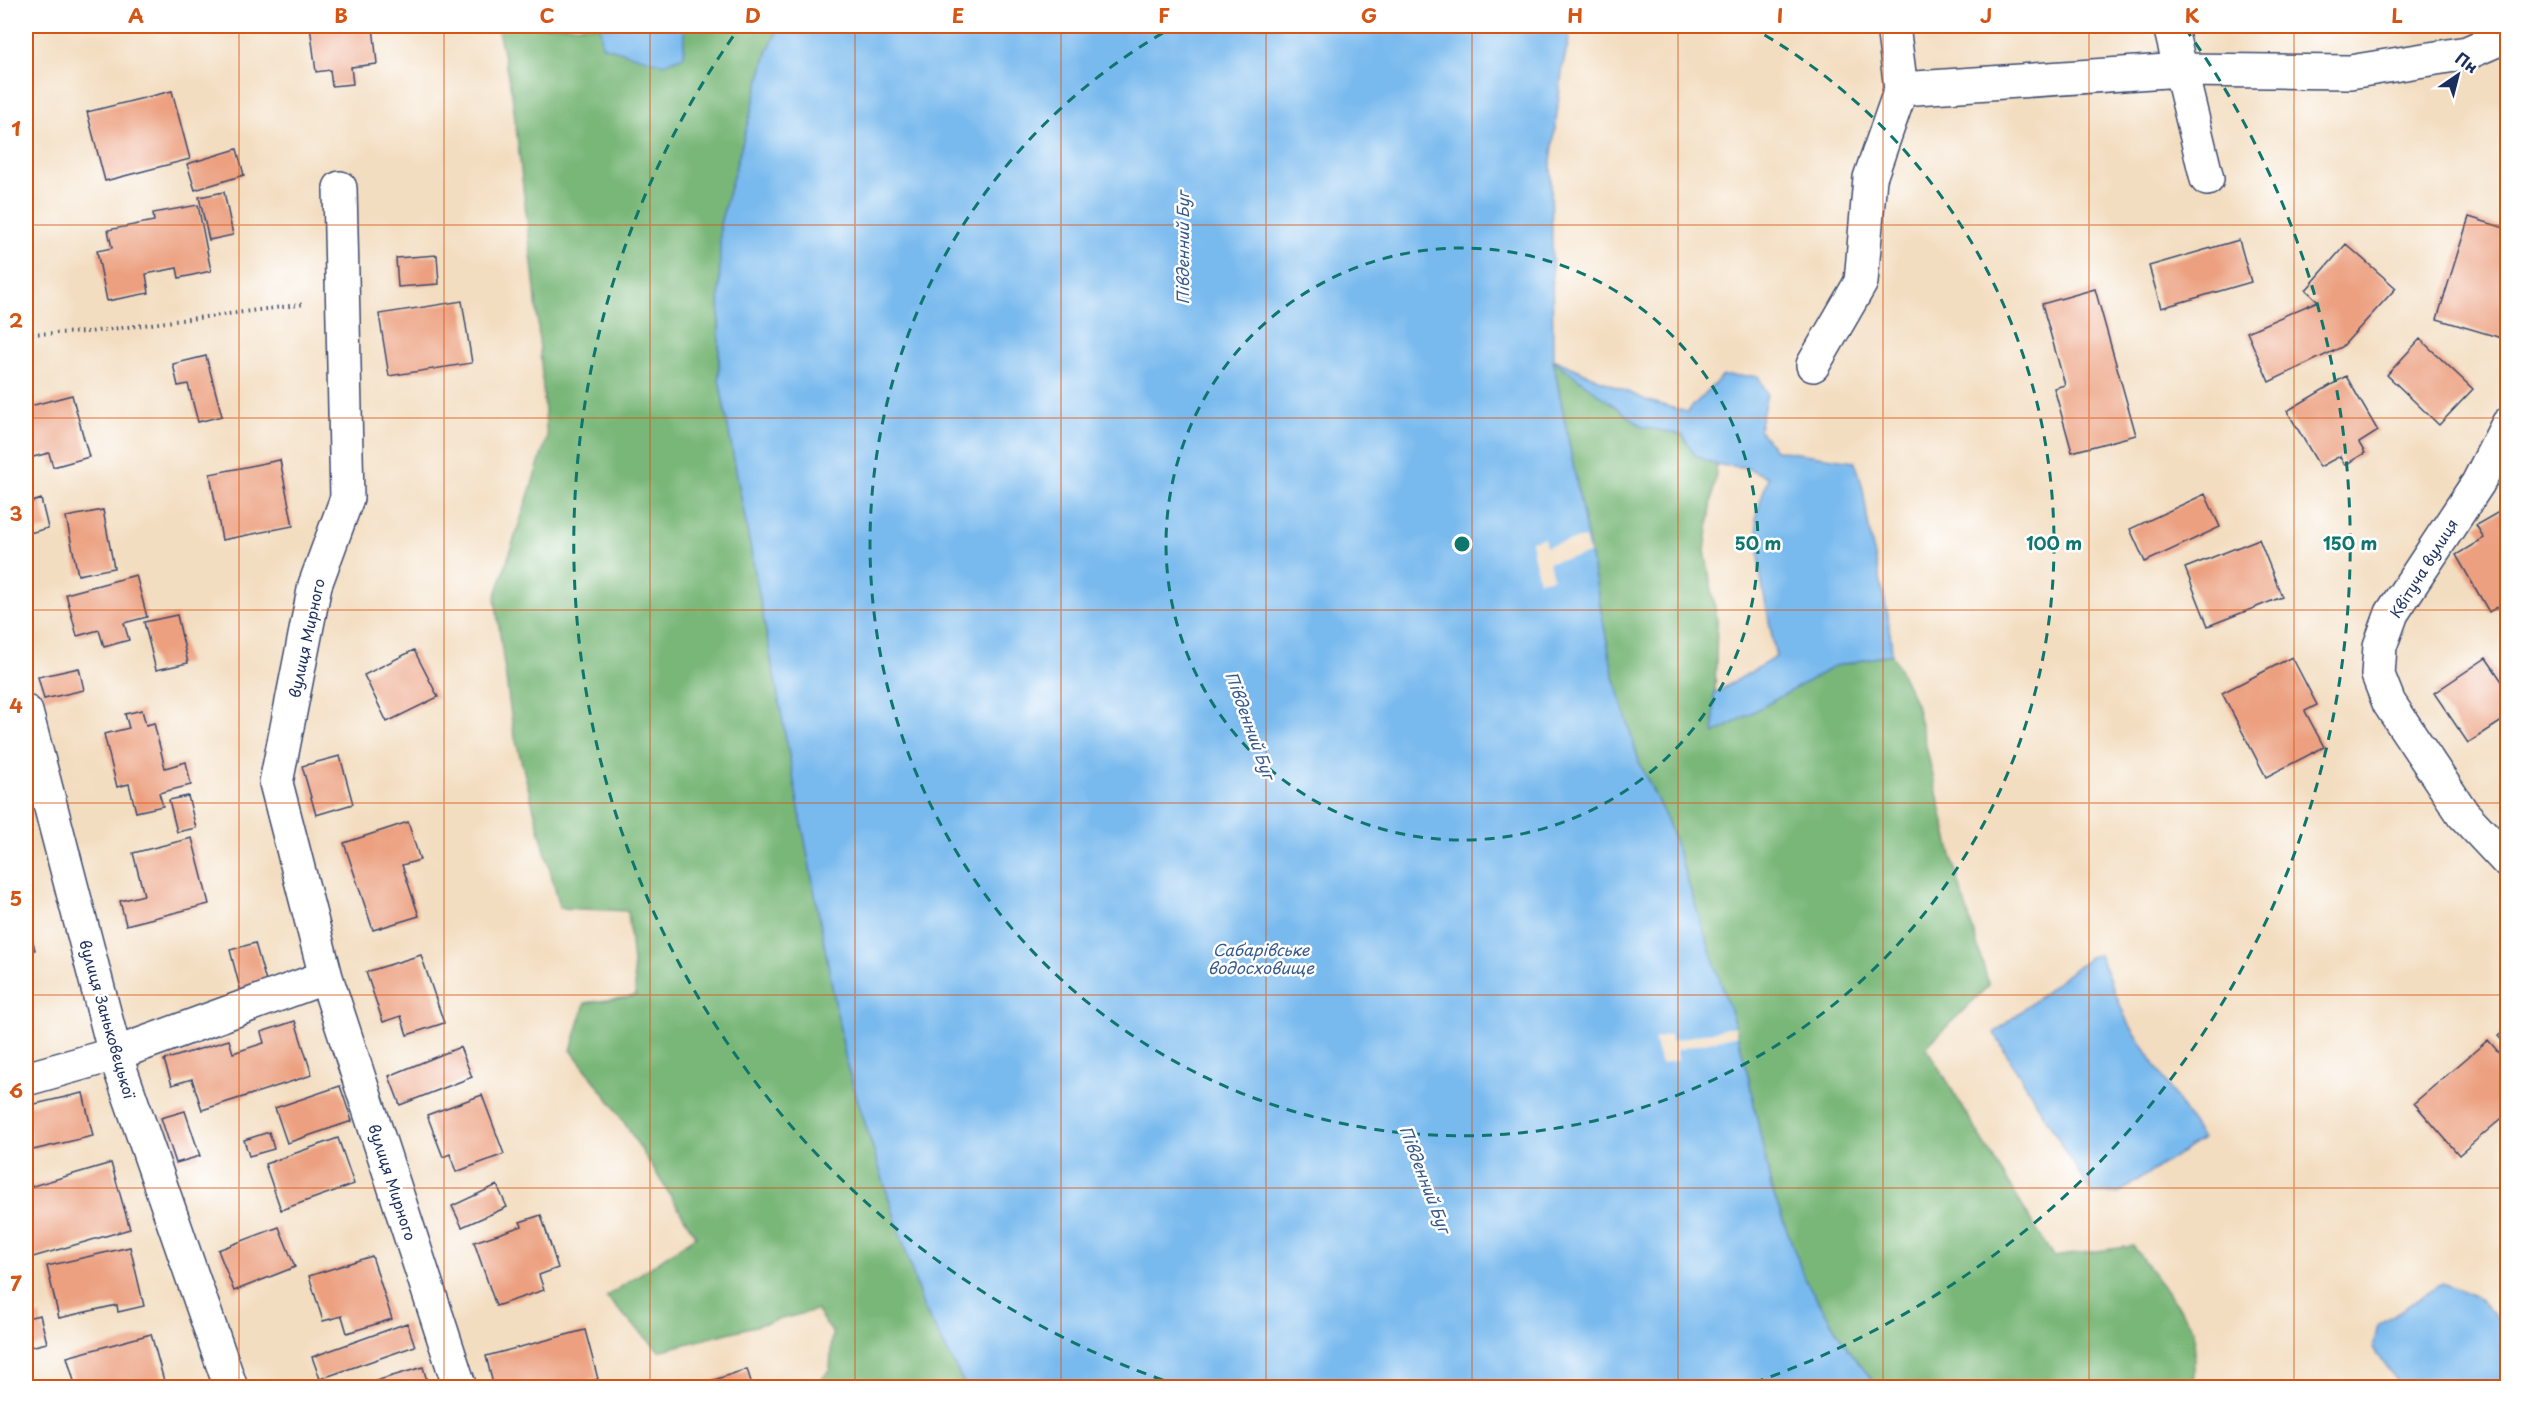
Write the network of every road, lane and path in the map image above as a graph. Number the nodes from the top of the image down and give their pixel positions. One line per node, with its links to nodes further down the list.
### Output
1 (1893, 26): 5 (street)
2 (2170, 26): 4 (street)
3 (2508, 35): 4 (street)
4 (2181, 70): 5 (street); 6 (street)
5 (1901, 89): 10 (street)
6 (2207, 179)
7 (340, 188): 8 (street, вулиця Мирного)
8 (342, 299): 9 (path); 14 (street, вулиця Мирного)
9 (26, 334)
10 (1813, 365)
11 (2508, 424): 13 (street, Квітуча вулиця)
12 (26, 712): 15 (street, вулиця Заньковецької)
13 (2508, 862)
14 (326, 977): 15 (street); 18 (street, вулиця Мирного)
15 (114, 1054): 16 (street); 17 (street, вулиця Заньковецької)
16 (26, 1079)
17 (231, 1388)
18 (460, 1388)

